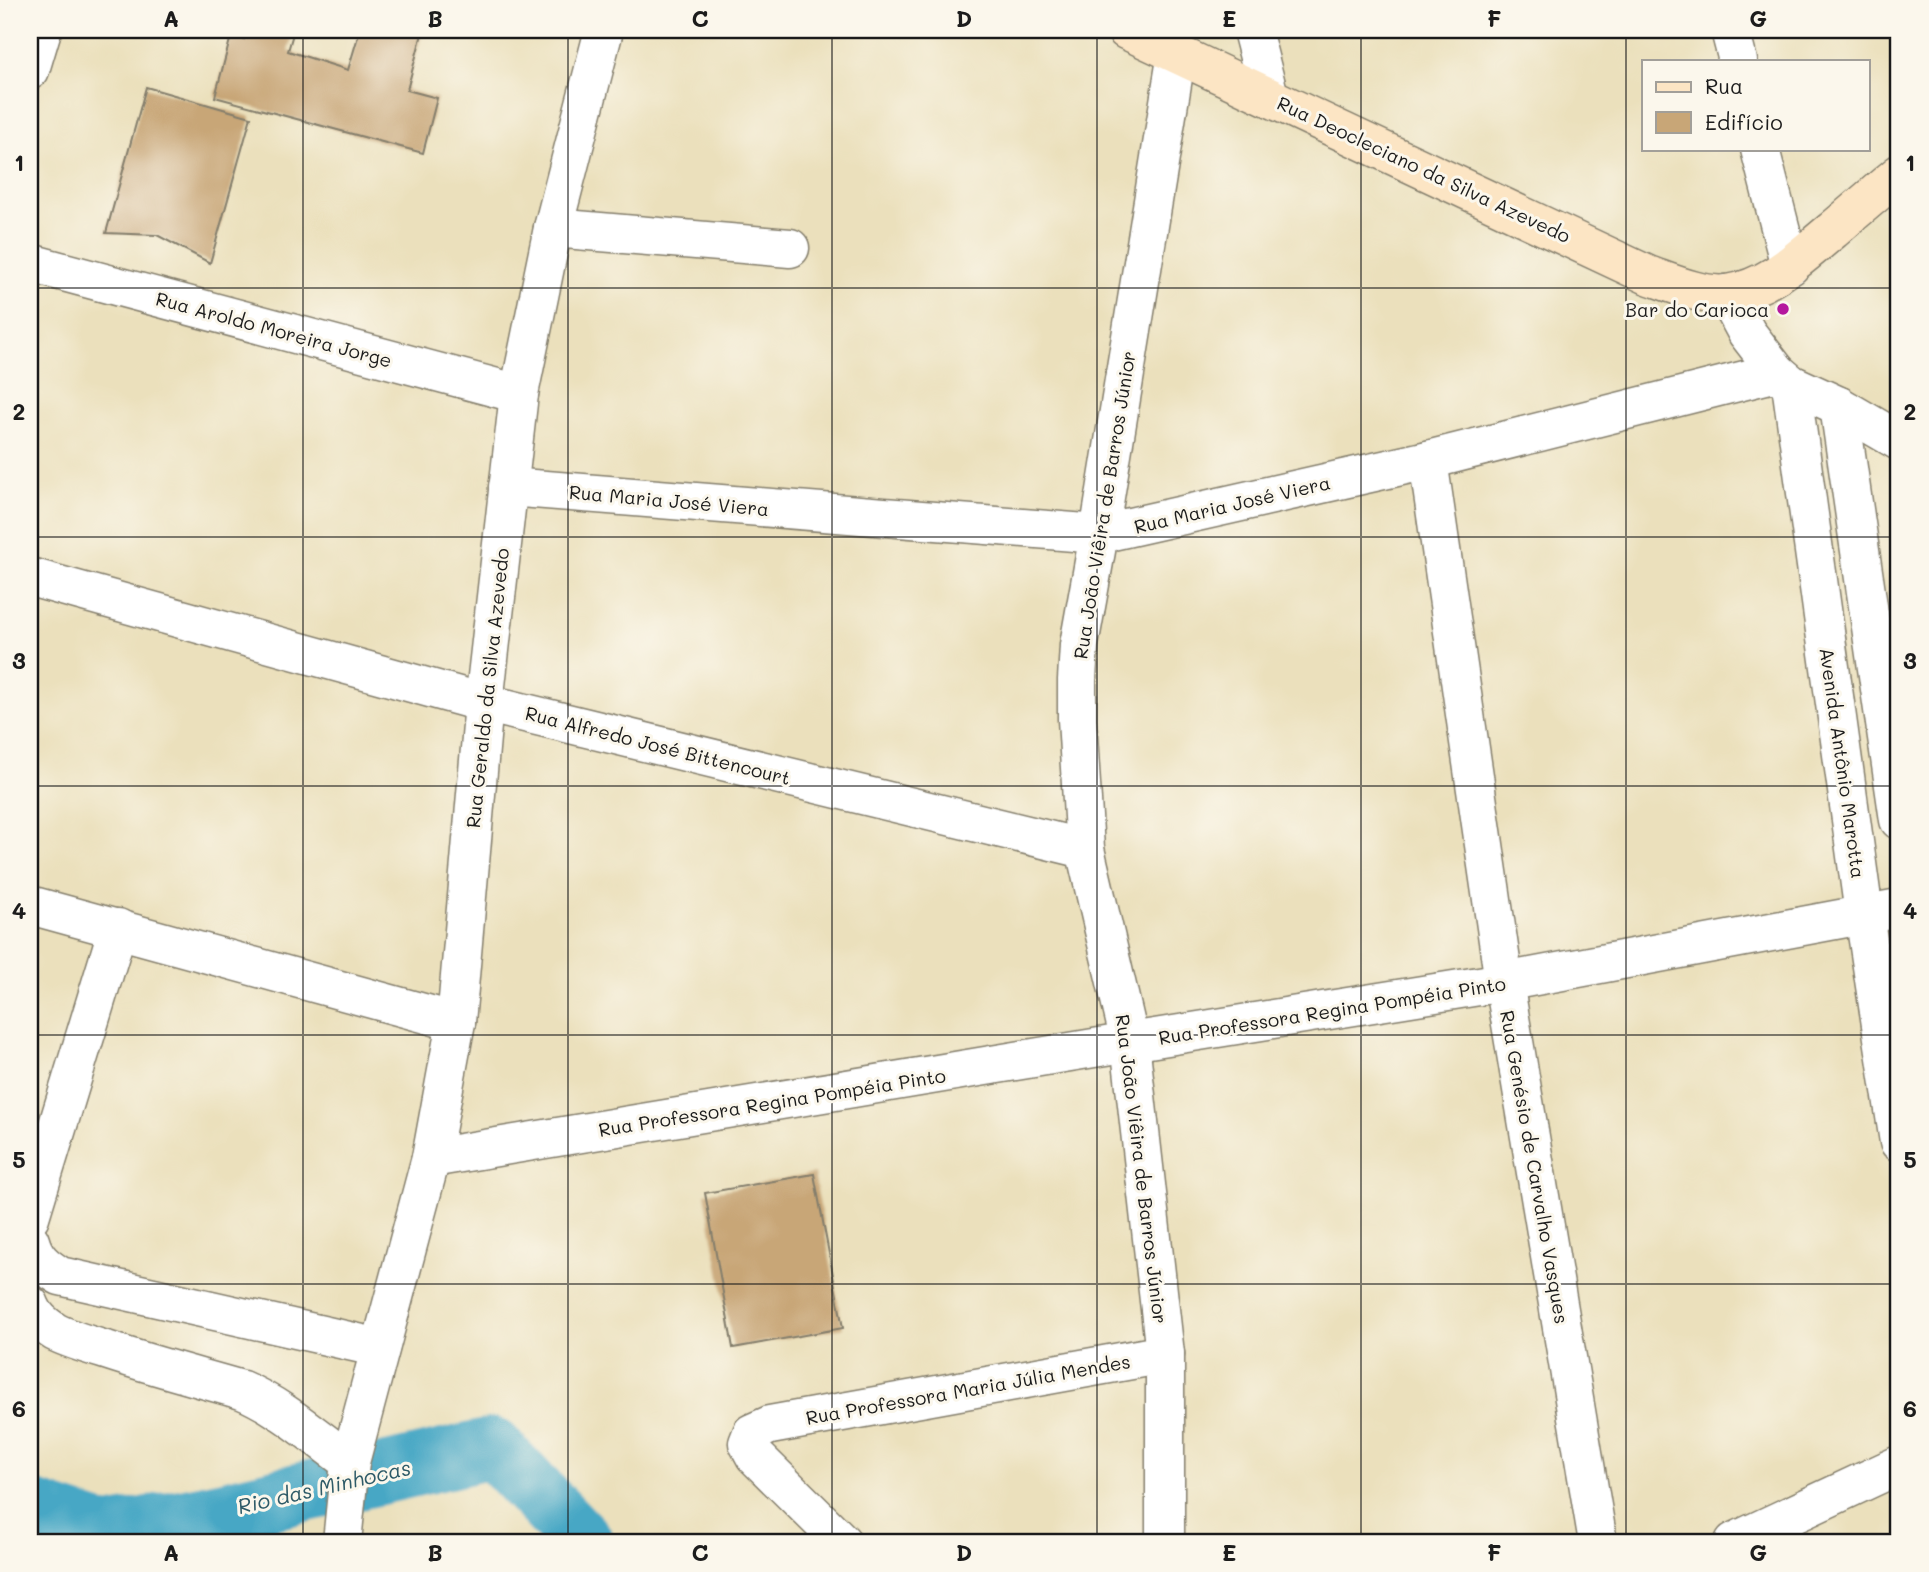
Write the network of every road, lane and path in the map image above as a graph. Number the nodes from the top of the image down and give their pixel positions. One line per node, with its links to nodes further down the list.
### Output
1 (41, 30): 8 (street)
2 (604, 30): 12 (street, Rua Geraldo da Silva Azevedo)
3 (1126, 30): 6 (main road, Rua Deocleciano da Silva Azevedo)
4 (1252, 30): 9 (street)
5 (1730, 30): 7 (street)
6 (1177, 53): 9 (main road, Rua Deocleciano da Silva Azevedo); 23 (street, Rua João Viêira de Barros Júnior)
7 (1738, 60)
8 (30, 70)
9 (1269, 96): 16 (main road, Rua Deocleciano da Silva Azevedo)
10 (1760, 150): 15 (street)
11 (1899, 174): 15 (main road)
12 (553, 228): 13 (street); 18 (street, Rua Geraldo da Silva Azevedo)
13 (790, 248)
14 (30, 263): 18 (street, Rua Aroldo Moreira Jorge)
15 (1790, 266): 16 (main road)
16 (1726, 294): 17 (street)
17 (1784, 378): 19 (street); 21 (street, Rua Maria José Viera); 29 (street, Avenida Antônio Marotta)
18 (519, 394): 22 (street, Rua Geraldo da Silva Azevedo)
19 (1839, 406): 20 (street); 26 (street)
20 (1899, 441)
21 (1428, 460): 23 (street, Rua Maria José Viera); 31 (street, Rua Genésio de Carvalho Vasques)
22 (508, 487): 23 (street, Rua Maria José Viera); 25 (street, Rua Geraldo da Silva Azevedo)
23 (1099, 534): 27 (street, Rua João Viêira de Barros Júnior)
24 (30, 578): 25 (street, Rua Alfredo José Bittencourt)
25 (484, 703): 27 (street, Rua Alfredo José Bittencourt); 32 (street, Rua Geraldo da Silva Azevedo)
26 (1899, 820)
27 (1085, 849): 33 (street, Rua João Viêira de Barros Júnior)
28 (30, 905): 30 (street)
29 (1882, 911): 31 (street, Rua Professora Regina Pompéia Pinto); 34 (street, Avenida Antônio Marotta)
30 (118, 928): 32 (street); 36 (street)
31 (1504, 982): 33 (street, Rua Professora Regina Pompéia Pinto); 46 (street, Rua Genésio de Carvalho Vasques)
32 (456, 1022): 35 (street, Rua Geraldo da Silva Azevedo)
33 (1130, 1042): 35 (street, Rua Professora Regina Pompéia Pinto); 40 (street, Rua João Viêira de Barros Júnior)
34 (1899, 1142)
35 (431, 1158): 39 (street, Rua Geraldo da Silva Azevedo)
36 (30, 1217)
37 (33, 1260): 39 (street)
38 (30, 1305): 42 (street)
39 (380, 1348): 42 (street, Rua Geraldo da Silva Azevedo)
40 (1165, 1354): 44 (street, Rua Professora Maria Júlia Mendes); 45 (street, Rua João Viêira de Barros Júnior)
41 (1899, 1465): 47 (street)
42 (350, 1467): 43 (street, Rua Geraldo da Silva Azevedo)
43 (344, 1525)
44 (842, 1542)
45 (1165, 1542)
46 (1598, 1542)
47 (1734, 1542)

